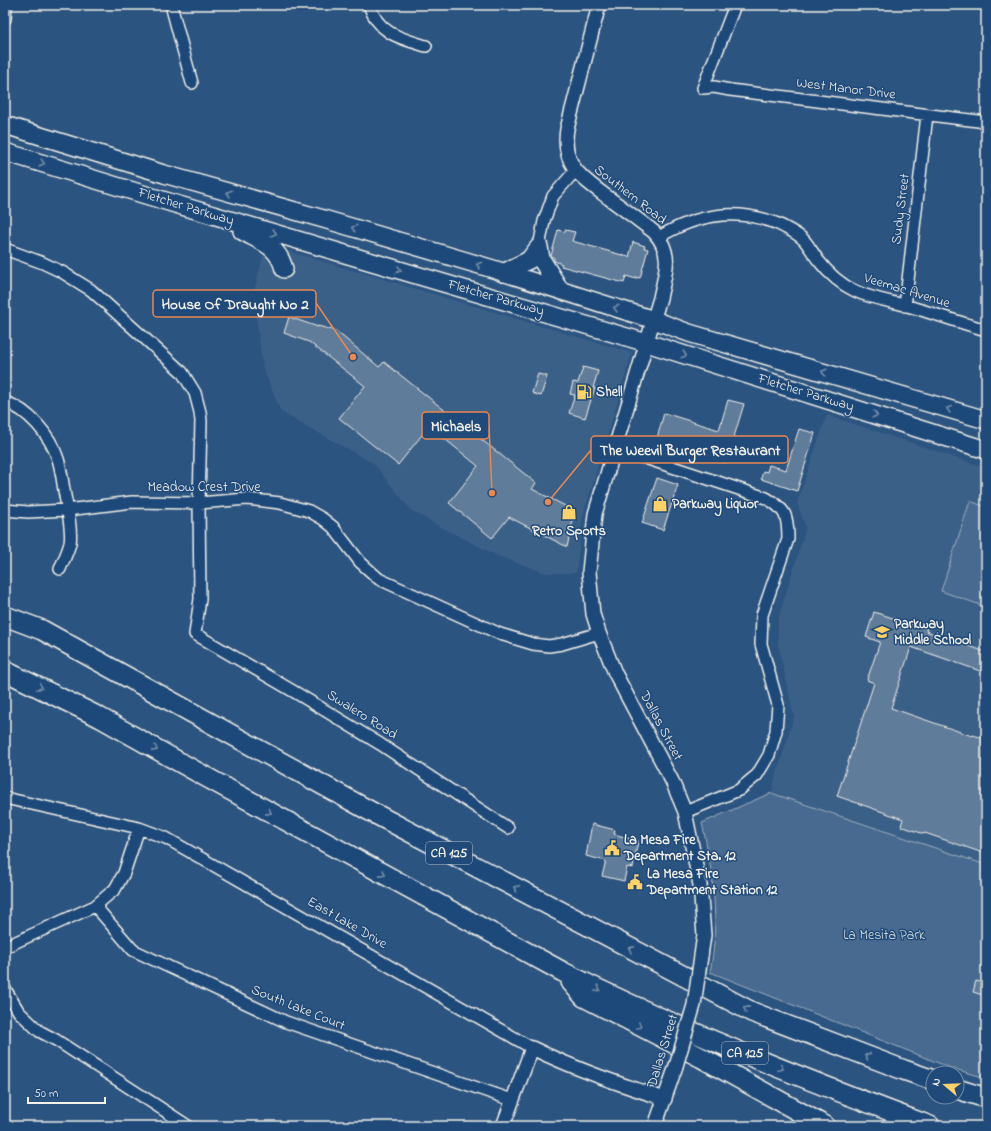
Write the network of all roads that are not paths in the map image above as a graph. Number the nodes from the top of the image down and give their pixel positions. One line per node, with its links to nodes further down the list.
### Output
1 (6, 5): 6 (street)
2 (171, 5): 8 (street)
3 (369, 5): 7 (street)
4 (599, 5): 13 (street, Southern Road)
5 (735, 5): 9 (street, West Manor Drive)
6 (5, 19)
7 (426, 46)
8 (192, 83)
9 (927, 115): 10 (street, West Manor Drive); 21 (street, Sudy Street)
10 (986, 122)
11 (5, 125): 19 (main road, Fletcher Parkway, one-way to 11)
12 (5, 152): 14 (main road, Fletcher Parkway, one-way to 14)
13 (575, 171): 15 (street, Southern Road); 16 (street)
14 (218, 216): 18 (main road); 24 (main road, Fletcher Parkway, one-way to 24)
15 (659, 237): 21 (street, Veemac Avenue); 22 (street, Southern Road)
16 (540, 247): 19 (main road); 20 (main road)
17 (5, 249): 29 (street)
18 (284, 269)
19 (503, 272): 20 (main road, Fletcher Parkway)
20 (560, 290): 22 (main road, Fletcher Parkway, one-way to 20)
21 (905, 306): 23 (street, Veemac Avenue)
22 (654, 320): 24 (street, Southern Road); 26 (main road, Fletcher Parkway, one-way to 22)
23 (986, 330)
24 (647, 343): 27 (street, Dallas Street); 28 (main road, Fletcher Parkway, one-way to 28)
25 (5, 402): 31 (street)
26 (986, 420)
27 (615, 448): 34 (street, Dallas Street); 37 (street)
28 (986, 450)
29 (199, 502): 31 (street, Meadow Crest Drive); 34 (street, Meadow Crest Drive); 39 (street, Swalero Road)
30 (5, 510): 31 (street, Meadow Crest Drive)
31 (67, 510): 32 (street)
32 (60, 569)
33 (5, 616): 45 (highway, CA 125, one-way to 33)
34 (599, 633): 37 (street, Dallas Street)
35 (5, 670): 42 (highway, CA 125, one-way to 42)
36 (5, 798): 38 (street, East Lake Drive)
37 (685, 812): 50 (street, Dallas Street, bridge)
38 (139, 828): 40 (street); 44 (street, East Lake Drive)
39 (508, 828)
40 (95, 906): 41 (street); 51 (street, South Lake Court)
41 (5, 947)
42 (563, 972): 55 (highway, one-way to 55); 56 (highway, CA 125, one-way to 56)
43 (5, 989): 52 (street)
44 (532, 1048): 50 (street, East Lake Drive); 51 (street)
45 (925, 1077)
46 (965, 1086): 48 (highway)
47 (965, 1091): 49 (highway)
48 (986, 1092)
49 (986, 1098)
50 (665, 1099): 54 (street, Dallas Street)
51 (512, 1100): 53 (street)
52 (188, 1126)
53 (503, 1126)
54 (656, 1126)
55 (825, 1126)
56 (930, 1126)

